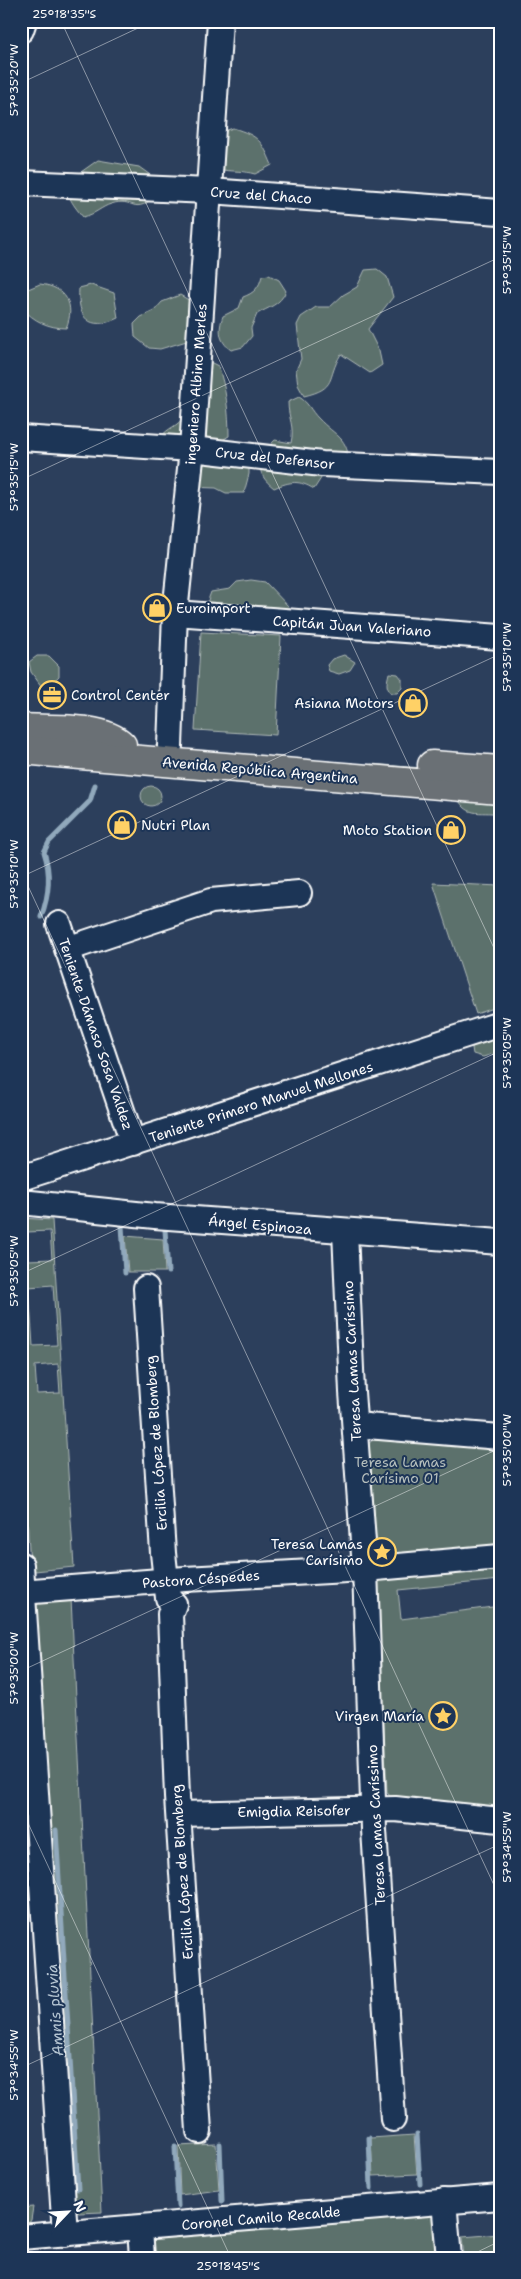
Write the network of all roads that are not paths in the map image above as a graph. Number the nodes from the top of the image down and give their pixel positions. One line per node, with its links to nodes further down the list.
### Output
1 (24, 21): 3 (street)
2 (220, 21): 5 (street, ingeniero Albino Merles)
3 (21, 30)
4 (21, 183): 5 (street, Cruz del Chaco)
5 (210, 191): 6 (street, Cruz del Chaco); 8 (street, ingeniero Albino Merles)
6 (500, 212)
7 (21, 438): 8 (street, Cruz del Defensor)
8 (192, 449): 9 (street, Cruz del Defensor); 10 (street, ingeniero Albino Merles)
9 (500, 472)
10 (175, 613): 11 (street, Capitán Juan Valeriano); 14 (street, ingeniero Albino Merles)
11 (500, 637)
12 (21, 728): 16 (highway)
13 (21, 738): 16 (highway, Avenida República Argentina)
14 (170, 746): 16 (highway, Avenida República Argentina); 18 (highway, Avenida República Argentina)
15 (21, 750): 16 (highway, Avenida República Argentina)
16 (113, 751): 17 (highway); 19 (highway, Avenida República Argentina)
17 (21, 763)
18 (500, 770)
19 (500, 790)
20 (299, 893): 22 (street)
21 (59, 924): 22 (street, Teniente Dámaso Sosa Valdez)
22 (67, 949): 24 (street, Teniente Dámaso Sosa Valdez)
23 (500, 1024): 24 (street, Teniente Primero Manuel Mellones)
24 (134, 1143): 25 (street, Teniente Primero Manuel Mellones)
25 (21, 1178)
26 (21, 1202): 27 (street, Ángel Espinoza)
27 (346, 1232): 28 (street, Ángel Espinoza); 30 (street, Teresa Lamas Caríssimo)
28 (500, 1242)
29 (146, 1288): 36 (street, Ercilia López de Blomberg)
30 (355, 1425): 31 (street); 34 (street, Teresa Lamas Caríssimo)
31 (500, 1437)
32 (500, 1557): 34 (street, Pastora Céspedes)
33 (21, 1565): 35 (street)
34 (365, 1569): 36 (street, Pastora Céspedes); 37 (street, Teresa Lamas Caríssimo)
35 (22, 1592): 36 (street, Pastora Céspedes); 45 (street)
36 (168, 1597): 38 (street, Ercilia López de Blomberg)
37 (374, 1810): 38 (street, Emigdia Reisofer); 39 (street, Emigdia Reisofer); 40 (street, Teresa Lamas Caríssimo)
38 (179, 1814): 41 (street, Ercilia López de Blomberg)
39 (500, 1820)
40 (393, 2119)
41 (199, 2131)
42 (500, 2197): 43 (street, Coronel Camilo Recalde)
43 (444, 2201): 44 (street, Coronel Camilo Recalde); 48 (street)
44 (140, 2228): 45 (street, Coronel Camilo Recalde); 47 (street)
45 (65, 2234): 46 (street, Coronel Camilo Recalde)
46 (21, 2237)
47 (142, 2258)
48 (449, 2258)

